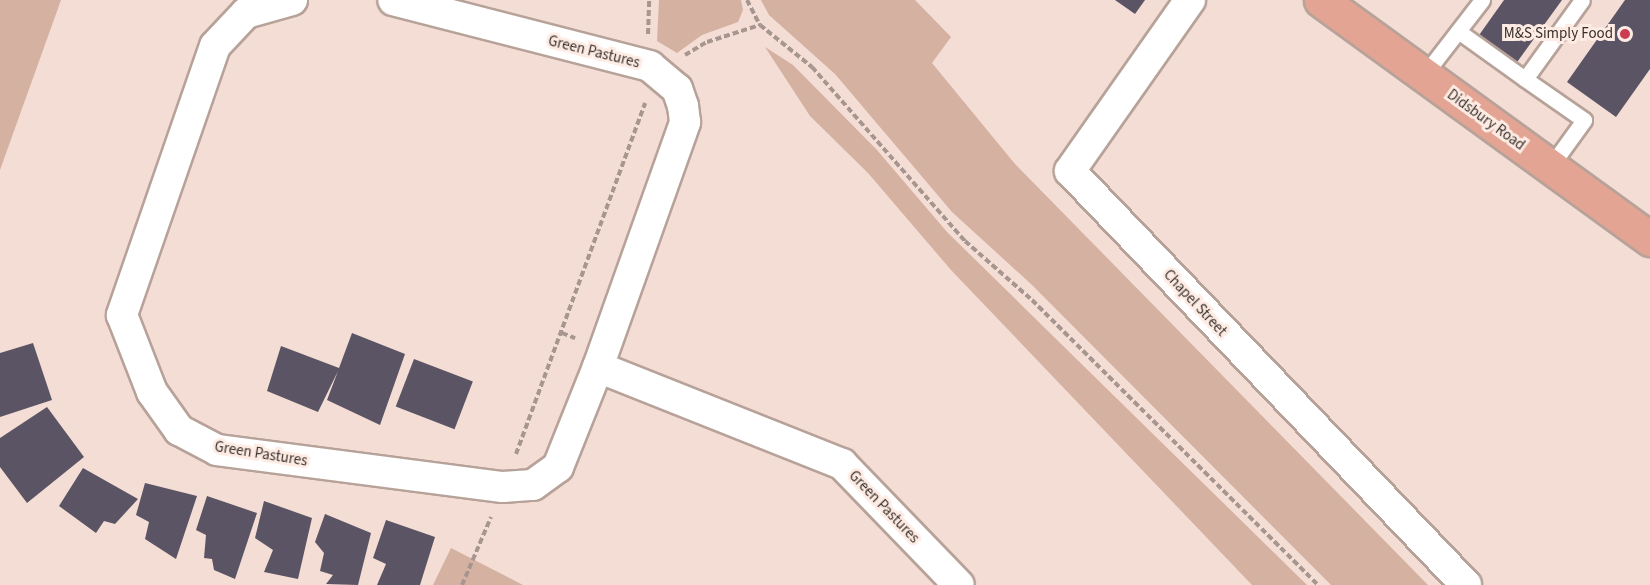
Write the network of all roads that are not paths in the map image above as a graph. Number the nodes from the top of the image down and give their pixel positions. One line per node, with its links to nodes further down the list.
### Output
1 (292, 0): 12 (street, Green Pastures)
2 (393, 0): 12 (street, Green Pastures)
3 (1190, 0): 14 (street, Chapel Street)
4 (1321, 0): 8 (main road, Didsbury Road)
5 (1482, 0): 7 (lane)
6 (1582, 0): 9 (lane)
7 (1458, 31): 8 (lane); 9 (lane)
8 (1424, 75): 10 (main road, Didsbury Road)
9 (1525, 79): 10 (lane)
10 (1550, 167): 11 (main road, Didsbury Road)
11 (1650, 239)
12 (598, 367): 13 (street, Green Pastures)
13 (959, 585)
14 (1466, 585)

